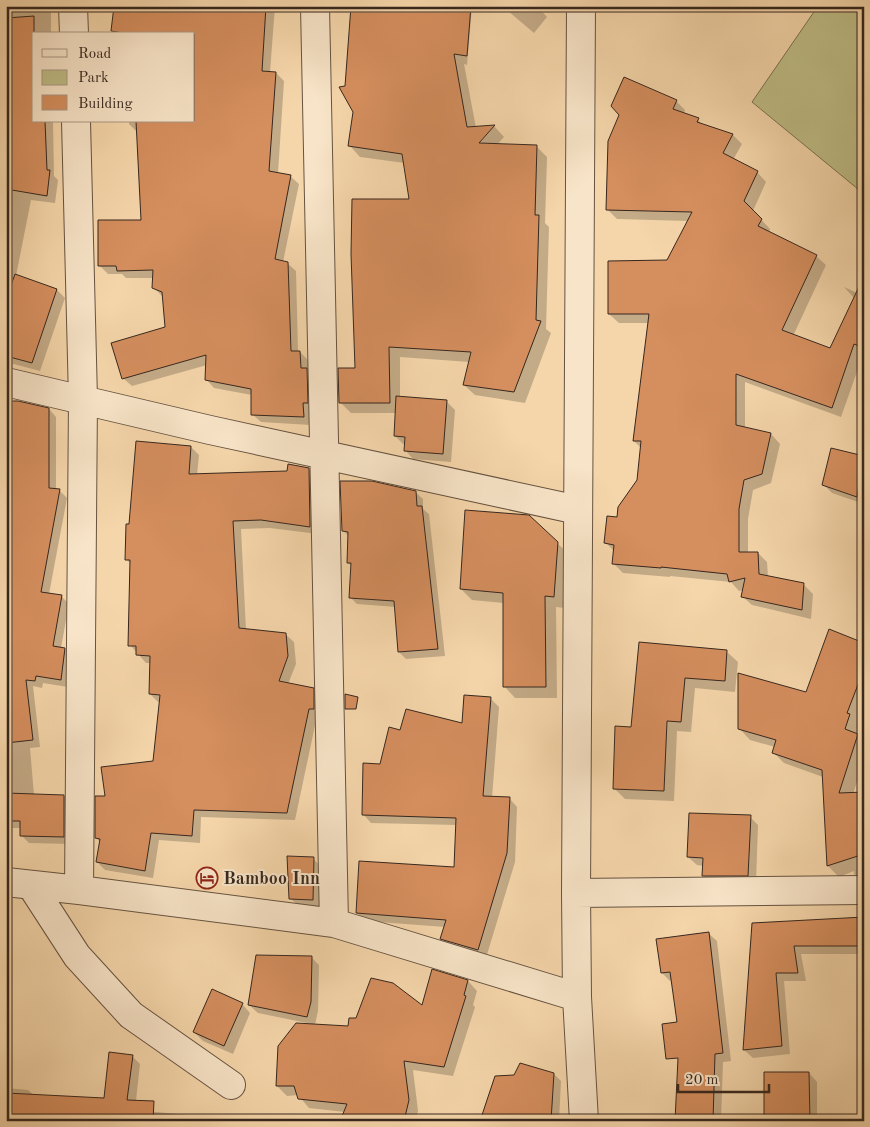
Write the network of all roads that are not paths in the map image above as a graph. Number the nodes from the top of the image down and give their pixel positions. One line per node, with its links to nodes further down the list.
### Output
1 (73, 6): 4 (street)
2 (315, 6): 8 (street)
3 (582, 6): 9 (street)
4 (74, 32)
5 (76, 122): 7 (street)
6 (6, 382): 7 (street)
7 (83, 399): 8 (street); 11 (street)
8 (325, 454): 9 (street); 14 (street)
9 (578, 510): 13 (street)
10 (19, 884): 11 (street); 16 (street)
11 (78, 890): 14 (street)
12 (864, 890): 13 (street)
13 (576, 893): 15 (street)
14 (334, 923): 15 (street)
15 (577, 997): 17 (street)
16 (231, 1085)
17 (584, 1121)

